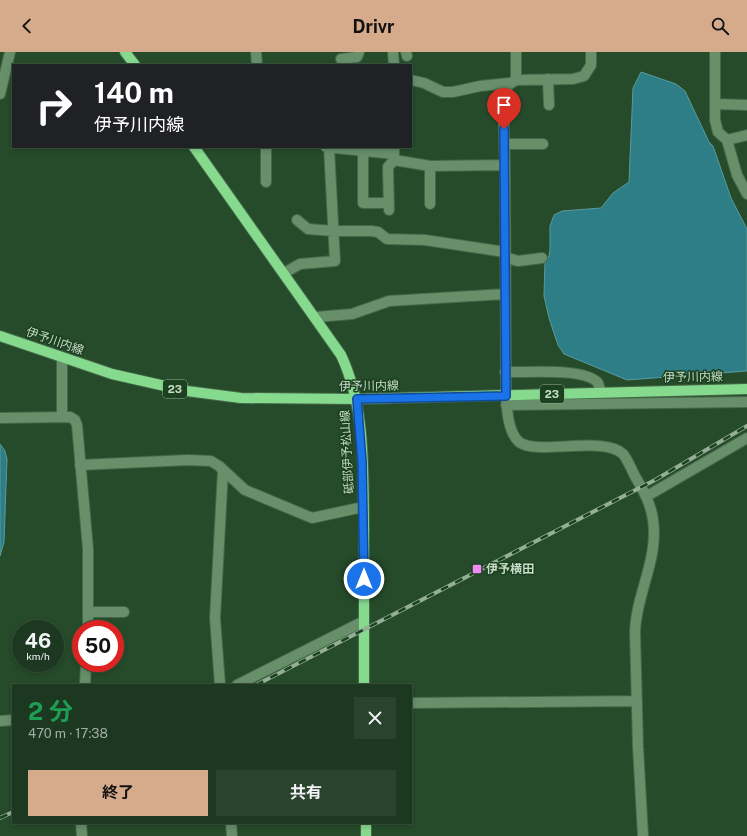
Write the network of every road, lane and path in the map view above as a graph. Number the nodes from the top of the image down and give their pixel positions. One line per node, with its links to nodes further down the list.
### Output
1 (10, 52): 16 (street)
2 (125, 52): 10 (main road)
3 (256, 52): 11 (street)
4 (360, 52): 9 (street)
5 (392, 52): 12 (street)
6 (516, 52): 15 (street)
7 (591, 52): 13 (street)
8 (715, 52): 17 (street)
9 (341, 59)
10 (134, 64)
11 (257, 64)
12 (394, 64)
13 (548, 79): 15 (street); 18 (street)
14 (412, 80): 15 (street)
15 (513, 81): 22 (street)
16 (0, 94)
17 (715, 104): 19 (street); 21 (street)
18 (549, 105)
19 (747, 105)
20 (747, 135): 21 (street)
21 (727, 140): 33 (street)
22 (504, 144): 23 (street); 30 (street)
23 (543, 144)
24 (195, 148): 41 (main road, 砥部伊予松山線)
25 (266, 148): 34 (street)
26 (327, 148): 38 (street)
27 (336, 148): 28 (street)
28 (363, 151): 29 (street); 29 (street)
29 (394, 154): 31 (street)
30 (505, 165): 31 (street); 39 (street)
31 (430, 166): 36 (street)
32 (747, 171): 33 (street)
33 (737, 175): 35 (street)
34 (266, 182)
35 (747, 194)
36 (430, 204)
37 (297, 220): 38 (street)
38 (334, 231): 39 (street); 41 (street)
39 (505, 254): 40 (street); 42 (street)
40 (542, 258)
41 (284, 273): 43 (main road, 砥部伊予松山線)
42 (505, 294): 43 (street); 46 (street)
43 (316, 317): 49 (main road, 砥部伊予松山線)
44 (0, 336): 45 (main road, 伊予川内線 / 23)
45 (62, 358): 49 (main road, 伊予川内線 / 23); 52 (street)
46 (505, 372): 48 (street); 50 (street)
47 (747, 389): 48 (main road, 伊予川内線 / 23)
48 (601, 392): 50 (main road, 伊予川内線 / 23)
49 (357, 399): 50 (main road, 伊予川内線 / 23); 58 (main road, 砥部伊予松山線)
50 (506, 401): 51 (street); 57 (street)
51 (747, 402)
52 (62, 417): 53 (street); 55 (street)
53 (0, 418)
54 (747, 438): 57 (street)
55 (80, 465): 56 (street); 59 (street)
56 (223, 470): 58 (street); 65 (street)
57 (647, 496): 68 (street)
58 (363, 507): 62 (main road, 砥部伊予松山線)
59 (89, 612): 60 (street); 61 (street)
60 (124, 612)
61 (89, 620)
62 (364, 621): 66 (street); 67 (main road, 砥部伊予松山線)
63 (86, 672): 64 (street)
64 (85, 684)
65 (220, 684)
66 (239, 684)
67 (364, 684)
68 (637, 701): 69 (street); 78 (street)
69 (412, 703)
70 (12, 720): 71 (street)
71 (0, 721)
72 (81, 824): 75 (street)
73 (231, 824): 76 (street)
74 (366, 824): 77 (main road)
75 (82, 836)
76 (232, 836)
77 (366, 836)
78 (644, 836)

